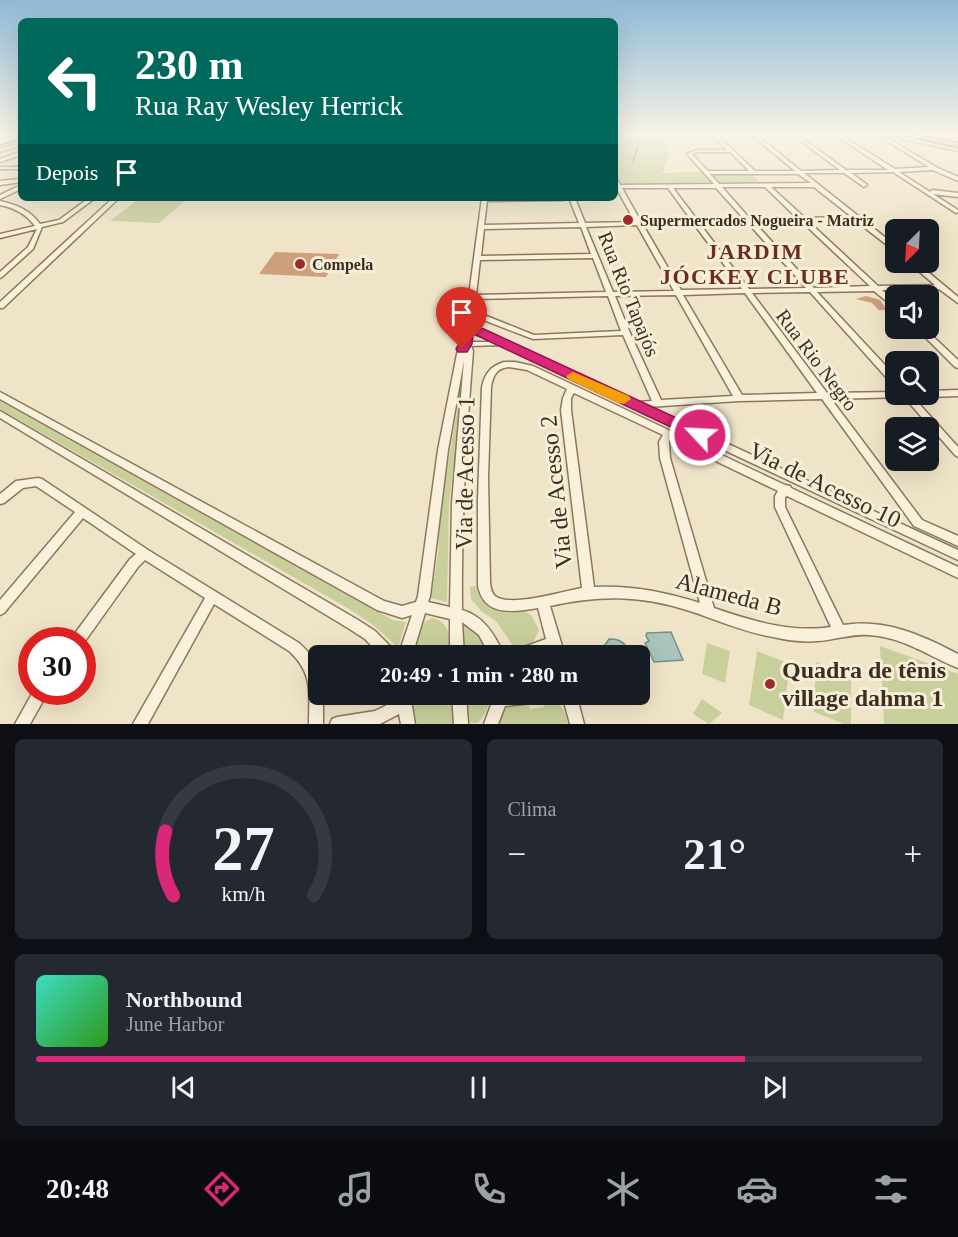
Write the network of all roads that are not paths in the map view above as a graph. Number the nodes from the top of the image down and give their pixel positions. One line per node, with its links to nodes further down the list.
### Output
1 (702, 170): 10 (street)
2 (751, 170): 8 (street)
3 (797, 170): 9 (street)
4 (910, 170): 7 (street)
5 (938, 170): 11 (street)
6 (845, 171): 7 (street); 9 (street); 17 (street)
7 (894, 171): 22 (street)
8 (753, 172): 9 (street); 10 (street)
9 (800, 172): 16 (street)
10 (705, 173): 18 (street)
11 (958, 177)
12 (0, 183): 13 (street)
13 (18, 183)
14 (18, 185): 24 (street)
15 (618, 185): 20 (street)
16 (815, 185): 19 (street); 32 (street)
17 (864, 185)
18 (718, 186): 19 (street); 20 (street); 34 (street)
19 (766, 186): 33 (street)
20 (670, 187): 35 (street, Rua Rio Negro)
21 (618, 188): 36 (street)
22 (926, 190): 23 (street); 31 (street)
23 (958, 195)
24 (0, 197)
25 (88, 201): 39 (street)
26 (113, 201): 55 (street)
27 (485, 201): 38 (street)
28 (573, 201): 37 (street, Rua Rio Tapajós)
29 (0, 203): 39 (street)
30 (958, 203): 31 (street)
31 (957, 214)
32 (857, 219): 33 (street); 41 (street)
33 (804, 220): 34 (street); 48 (street)
34 (749, 221): 35 (street); 47 (street)
35 (695, 222): 36 (street); 49 (street, Rua Rio Negro)
36 (639, 223): 37 (street); 50 (street)
37 (583, 224): 38 (street); 42 (street, Rua Rio Tapajós)
38 (481, 227): 43 (street)
39 (40, 228): 40 (street); 45 (street)
40 (0, 236)
41 (885, 241)
42 (595, 256): 43 (street); 51 (street, Rua Rio Tapajós)
43 (478, 258): 52 (street)
44 (924, 273): 46 (street)
45 (0, 276)
46 (941, 287): 48 (street); 54 (street)
47 (811, 289): 48 (street); 49 (street); 64 (street)
48 (876, 289): 53 (street)
49 (745, 291): 50 (street); 70 (street, Rua Rio Negro)
50 (679, 292): 51 (street); 71 (street)
51 (612, 294): 52 (street); 58 (street, Rua Rio Tapajós)
52 (471, 297): 56 (street)
53 (885, 297)
54 (958, 301)
55 (0, 306)
56 (470, 312): 57 (street); 58 (street)
57 (467, 329): 60 (street); 61 (street)
58 (626, 333): 72 (street, Rua Rio Tapajós)
59 (931, 339): 63 (street)
60 (466, 344): 61 (street); 90 (street); 93 (street)
61 (504, 344): 73 (street)
62 (510, 364): 65 (street, Via de Acesso 10); 88 (street, Via de Acesso 1)
63 (958, 365)
64 (885, 371)
65 (572, 388): 76 (street, Via de Acesso 10); 86 (street, Via de Acesso 2)
66 (958, 393): 67 (street)
67 (939, 394)
68 (0, 395): 90 (street)
69 (885, 396): 70 (street)
70 (823, 397): 71 (street); 81 (street, Rua Rio Negro)
71 (740, 398): 72 (street)
72 (657, 402): 73 (street)
73 (636, 405): 81 (street)
74 (915, 405): 77 (street)
75 (0, 414): 96 (street)
76 (668, 434): 78 (street, Via de Acesso 10); 92 (street)
77 (958, 453)
78 (786, 489): 85 (street, Via de Acesso 10); 95 (street)
79 (0, 500): 80 (street)
80 (82, 511): 83 (street); 91 (street)
81 (915, 528): 82 (street); 84 (street)
82 (958, 541)
83 (144, 553): 87 (street); 94 (street)
84 (958, 555)
85 (958, 573)
86 (589, 592): 89 (street, Alameda B); 92 (street, Alameda B)
87 (212, 596): 110 (street); 111 (street)
88 (487, 596): 89 (street, Alameda B)
89 (542, 601): 100 (street)
90 (421, 606): 93 (street); 97 (street)
91 (0, 609)
92 (709, 612): 95 (street, Alameda B)
93 (456, 615): 98 (street); 99 (street)
94 (87, 627)
95 (839, 631): 101 (street, Alameda B)
96 (380, 645)
97 (409, 645)
98 (457, 645)
99 (492, 645)
100 (555, 645)
101 (958, 661)
102 (33, 705): 109 (street)
103 (397, 705): 108 (street)
104 (405, 705): 113 (street)
105 (460, 705): 114 (street)
106 (499, 705): 115 (street)
107 (572, 705): 116 (street)
108 (377, 721): 112 (street)
109 (22, 724)
110 (140, 724)
111 (316, 724)
112 (337, 724)
113 (408, 724)
114 (462, 724)
115 (491, 724)
116 (577, 724)

